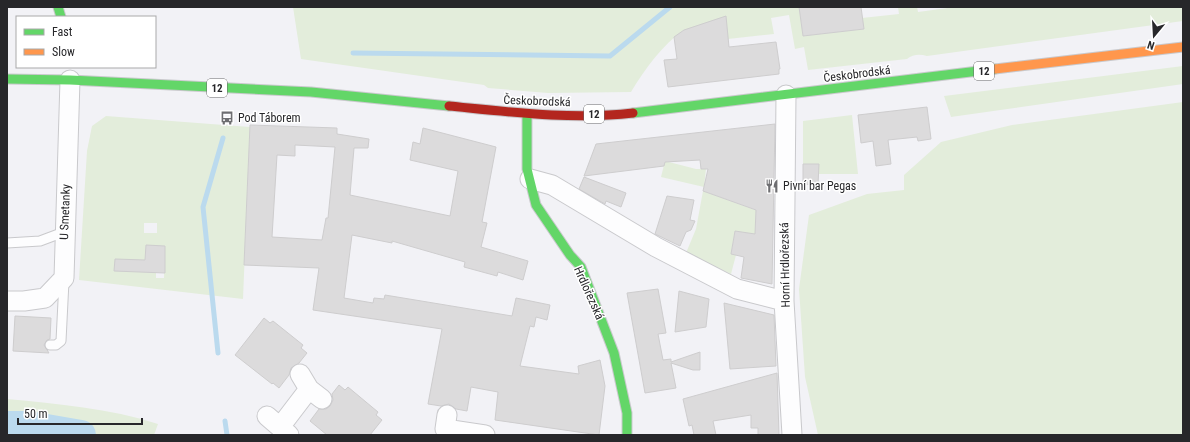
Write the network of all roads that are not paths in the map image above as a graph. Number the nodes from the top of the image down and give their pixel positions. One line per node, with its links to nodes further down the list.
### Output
1 (1183, 47): 4 (main road, Českobrodská / 12)
2 (70, 77): 3 (main road, Českobrodská / 12); 5 (main road, Českobrodská / 12); 7 (street, U Smetanky)
3 (7, 79)
4 (786, 95): 5 (main road, Českobrodská / 12); 10 (street, Horní Hrdlořezská)
5 (527, 114): 6 (main road, Hrdlořezská)
6 (530, 179): 10 (street); 17 (main road, Hrdlořezská)
7 (64, 232): 8 (lane); 9 (street, U Smetanky)
8 (7, 243)
9 (64, 278): 11 (street); 12 (lane)
10 (784, 300): 18 (street, Horní Hrdlořezská)
11 (7, 301)
12 (50, 345)
13 (310, 387): 15 (street)
14 (447, 415): 16 (street)
15 (279, 426)
16 (485, 435)
17 (627, 435)
18 (792, 435)

